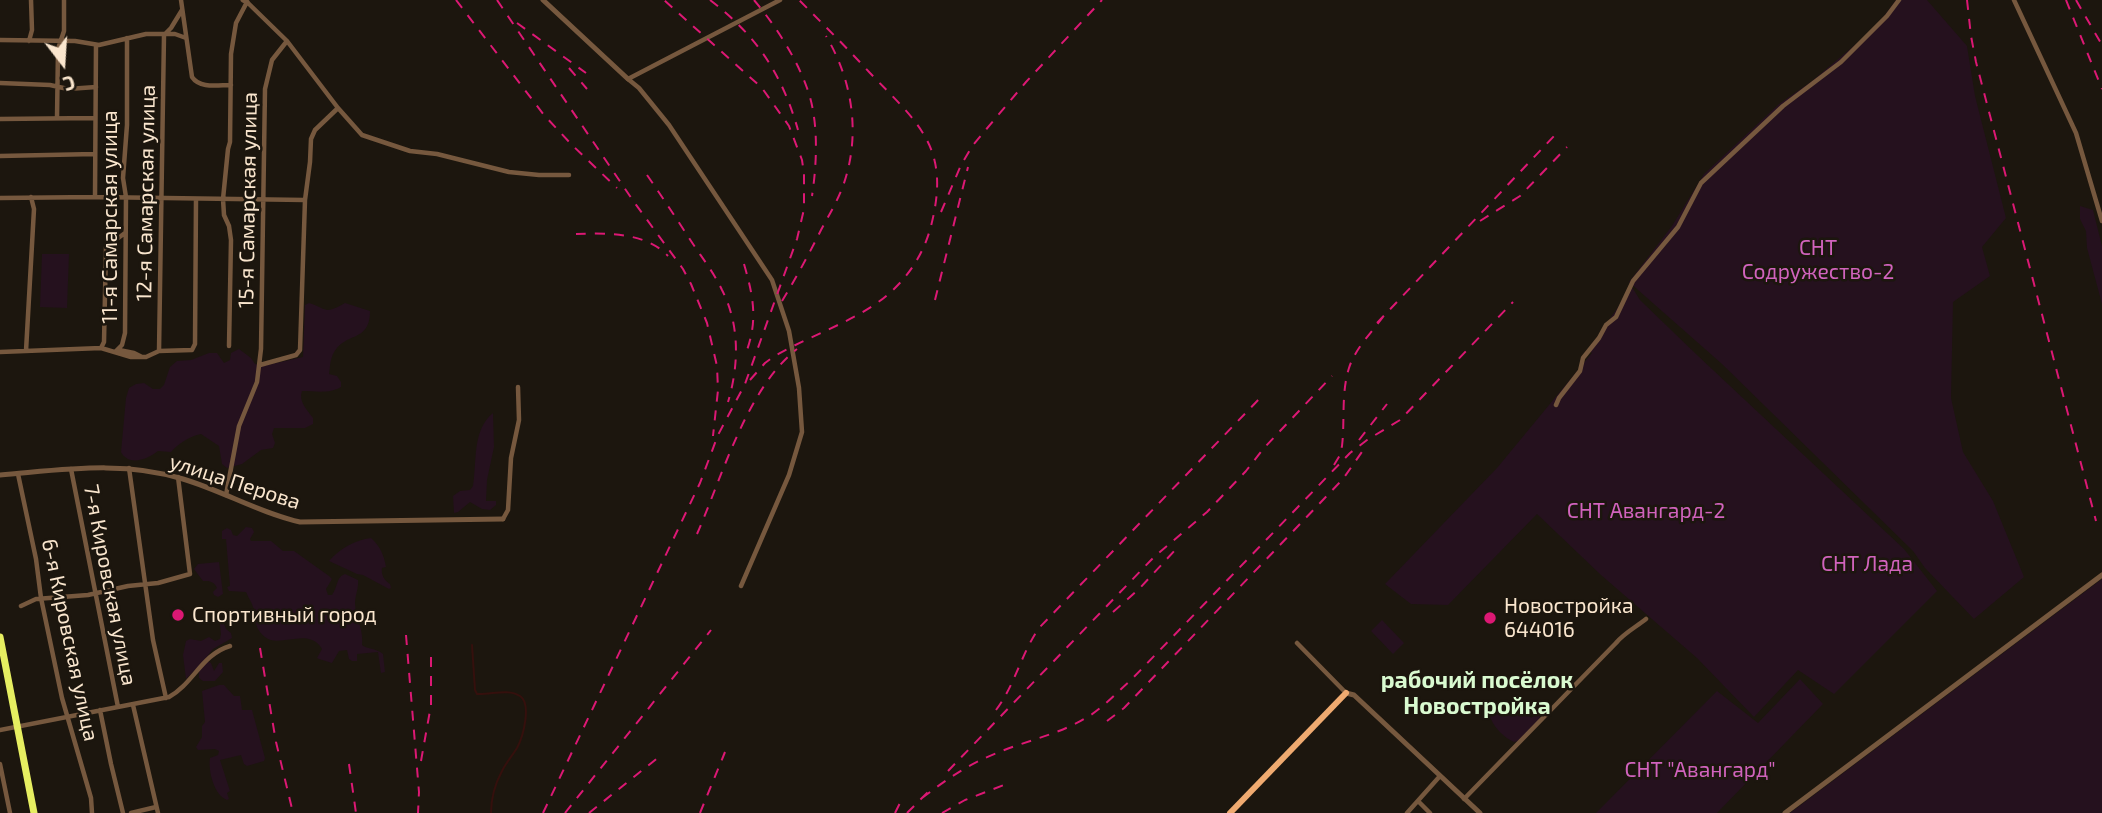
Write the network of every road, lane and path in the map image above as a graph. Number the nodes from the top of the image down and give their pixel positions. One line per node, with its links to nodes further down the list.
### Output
1 (31, 0): 14 (street)
2 (64, 0): 16 (street)
3 (181, 0): 9 (street)
4 (543, 0): 18 (street)
5 (780, 0): 18 (street)
6 (1899, 0): 51 (street)
7 (2014, 0): 41 (street)
8 (245, 1): 15 (street); 20 (street)
9 (182, 10): 10 (street); 12 (street)
10 (164, 35): 11 (street); 12 (street); 34 (street, 12-я Самарская улица)
11 (127, 38): 17 (street); 33 (street, 11-я Самарская улица)
12 (187, 38): 20 (street)
13 (0, 40): 14 (street)
14 (29, 41): 16 (street)
15 (287, 41): 23 (street); 38 (street, 15-я Самарская улица)
16 (61, 42): 17 (street); 21 (street)
17 (96, 45): 22 (street)
18 (628, 79): 61 (street)
19 (0, 83): 21 (street)
20 (231, 85): 37 (street)
21 (57, 87): 22 (street); 24 (street)
22 (96, 87): 25 (street)
23 (338, 108): 29 (street); 39 (street)
24 (57, 118): 25 (street); 26 (street)
25 (94, 118): 27 (street)
26 (0, 119)
27 (95, 155): 28 (street); 32 (street)
28 (0, 156)
29 (569, 175)
30 (31, 197): 31 (street); 35 (street); 40 (street)
31 (47, 197): 32 (street); 40 (street)
32 (95, 197): 33 (street)
33 (126, 197): 34 (street); 42 (street, 11-я Самарская улица)
34 (162, 197): 36 (street); 47 (street, 12-я Самарская улица)
35 (0, 198)
36 (196, 199): 37 (street); 47 (street)
37 (223, 199): 38 (street); 43 (street)
38 (263, 200): 39 (street); 49 (street, 15-я Самарская улица)
39 (304, 200): 49 (street)
40 (34, 209): 46 (street)
41 (2102, 221)
42 (125, 232): 44 (street); 45 (street, 11-я Самарская улица)
43 (229, 346)
44 (101, 348): 45 (street); 46 (street)
45 (117, 350): 47 (street)
46 (26, 351): 48 (street)
47 (159, 351)
48 (0, 352)
49 (260, 365): 57 (street, 15-я Самарская улица)
50 (518, 387): 58 (street)
51 (1556, 405)
52 (129, 468): 53 (street, улица Перова); 56 (street, улица Перова); 60 (street)
53 (71, 469): 54 (street, улица Перова); 62 (street, 7-я Кировская улица)
54 (18, 474): 55 (street, улица Перова); 63 (street, 6-я Кировская улица)
55 (0, 475)
56 (178, 477): 57 (street, улица Перова); 60 (street)
57 (226, 495): 58 (street, улица Перова)
58 (503, 519)
59 (2102, 575): 92 (street)
60 (145, 584): 62 (street); 70 (street)
61 (741, 586)
62 (96, 592): 63 (street); 72 (street, 7-я Кировская улица)
63 (41, 598): 64 (street); 74 (street, 6-я Кировская улица)
64 (21, 606)
65 (1646, 619): 79 (street)
66 (0, 637): 75 (main road)
67 (1297, 643): 69 (street)
68 (230, 646): 70 (street)
69 (1346, 693): 78 (street); 88 (main road)
70 (166, 698): 71 (street)
71 (133, 705): 72 (street); 81 (street, 7-я Кировская улица)
72 (118, 707): 73 (street)
73 (100, 710): 74 (street); 85 (street)
74 (68, 716): 75 (street); 84 (street, 6-я Кировская улица)
75 (16, 726): 76 (street); 83 (main road)
76 (0, 730)
77 (0, 764): 82 (street)
78 (1440, 776): 79 (street); 80 (street)
79 (1464, 799): 91 (street)
80 (1418, 802): 89 (street); 90 (street)
81 (156, 807): 86 (street); 87 (street, 7-я Кировская улица)
82 (10, 813)
83 (34, 813)
84 (92, 813)
85 (123, 813)
86 (131, 813)
87 (158, 813)
88 (1230, 813)
89 (1407, 813)
90 (1430, 813)
91 (1479, 813)
92 (1785, 813)

